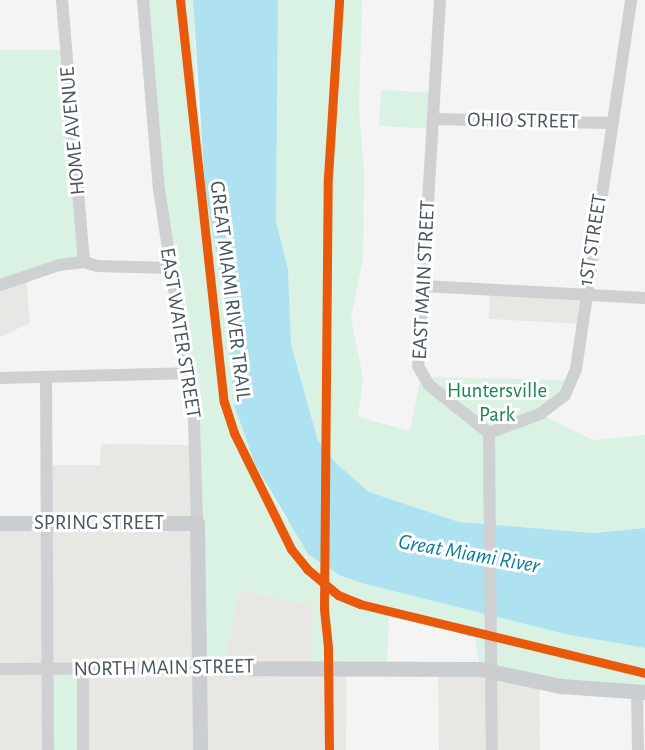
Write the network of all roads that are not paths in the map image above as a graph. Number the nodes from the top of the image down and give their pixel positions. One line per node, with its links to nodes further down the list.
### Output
1 (62, 0): 7 (street, HOME AVENUE)
2 (143, 0): 8 (street, EAST WATER STREET)
3 (440, 0): 5 (street, EAST MAIN STREET)
4 (631, 0): 6 (street, 1ST STREET)
5 (434, 119): 6 (street, OHIO STREET); 10 (street, EAST MAIN STREET)
6 (611, 123): 11 (street, 1ST STREET)
7 (84, 261): 8 (street); 9 (street)
8 (169, 268): 13 (street, EAST WATER STREET)
9 (0, 285)
10 (424, 286): 11 (street); 16 (street, EAST MAIN STREET)
11 (584, 296): 12 (street); 16 (street, 1ST STREET)
12 (645, 298)
13 (186, 373): 14 (street); 18 (street, EAST WATER STREET)
14 (46, 377): 15 (street); 19 (street)
15 (0, 378)
16 (489, 433): 24 (street)
17 (0, 523): 19 (main road, SPRING STREET)
18 (197, 523): 19 (main road, SPRING STREET); 20 (main road, EAST WATER STREET)
19 (46, 524): 22 (street)
20 (199, 668): 23 (street, NORTH MAIN STREET); 24 (main road, NORTH MAIN STREET); 28 (main road, EAST WATER STREET)
21 (0, 669): 22 (street, NORTH MAIN STREET)
22 (46, 669): 23 (street, NORTH MAIN STREET); 26 (street)
23 (83, 669): 27 (street)
24 (492, 671): 25 (main road, NORTH MAIN STREET); 29 (street)
25 (641, 692): 30 (street)
26 (48, 750)
27 (83, 750)
28 (200, 750)
29 (492, 750)
30 (638, 750)

